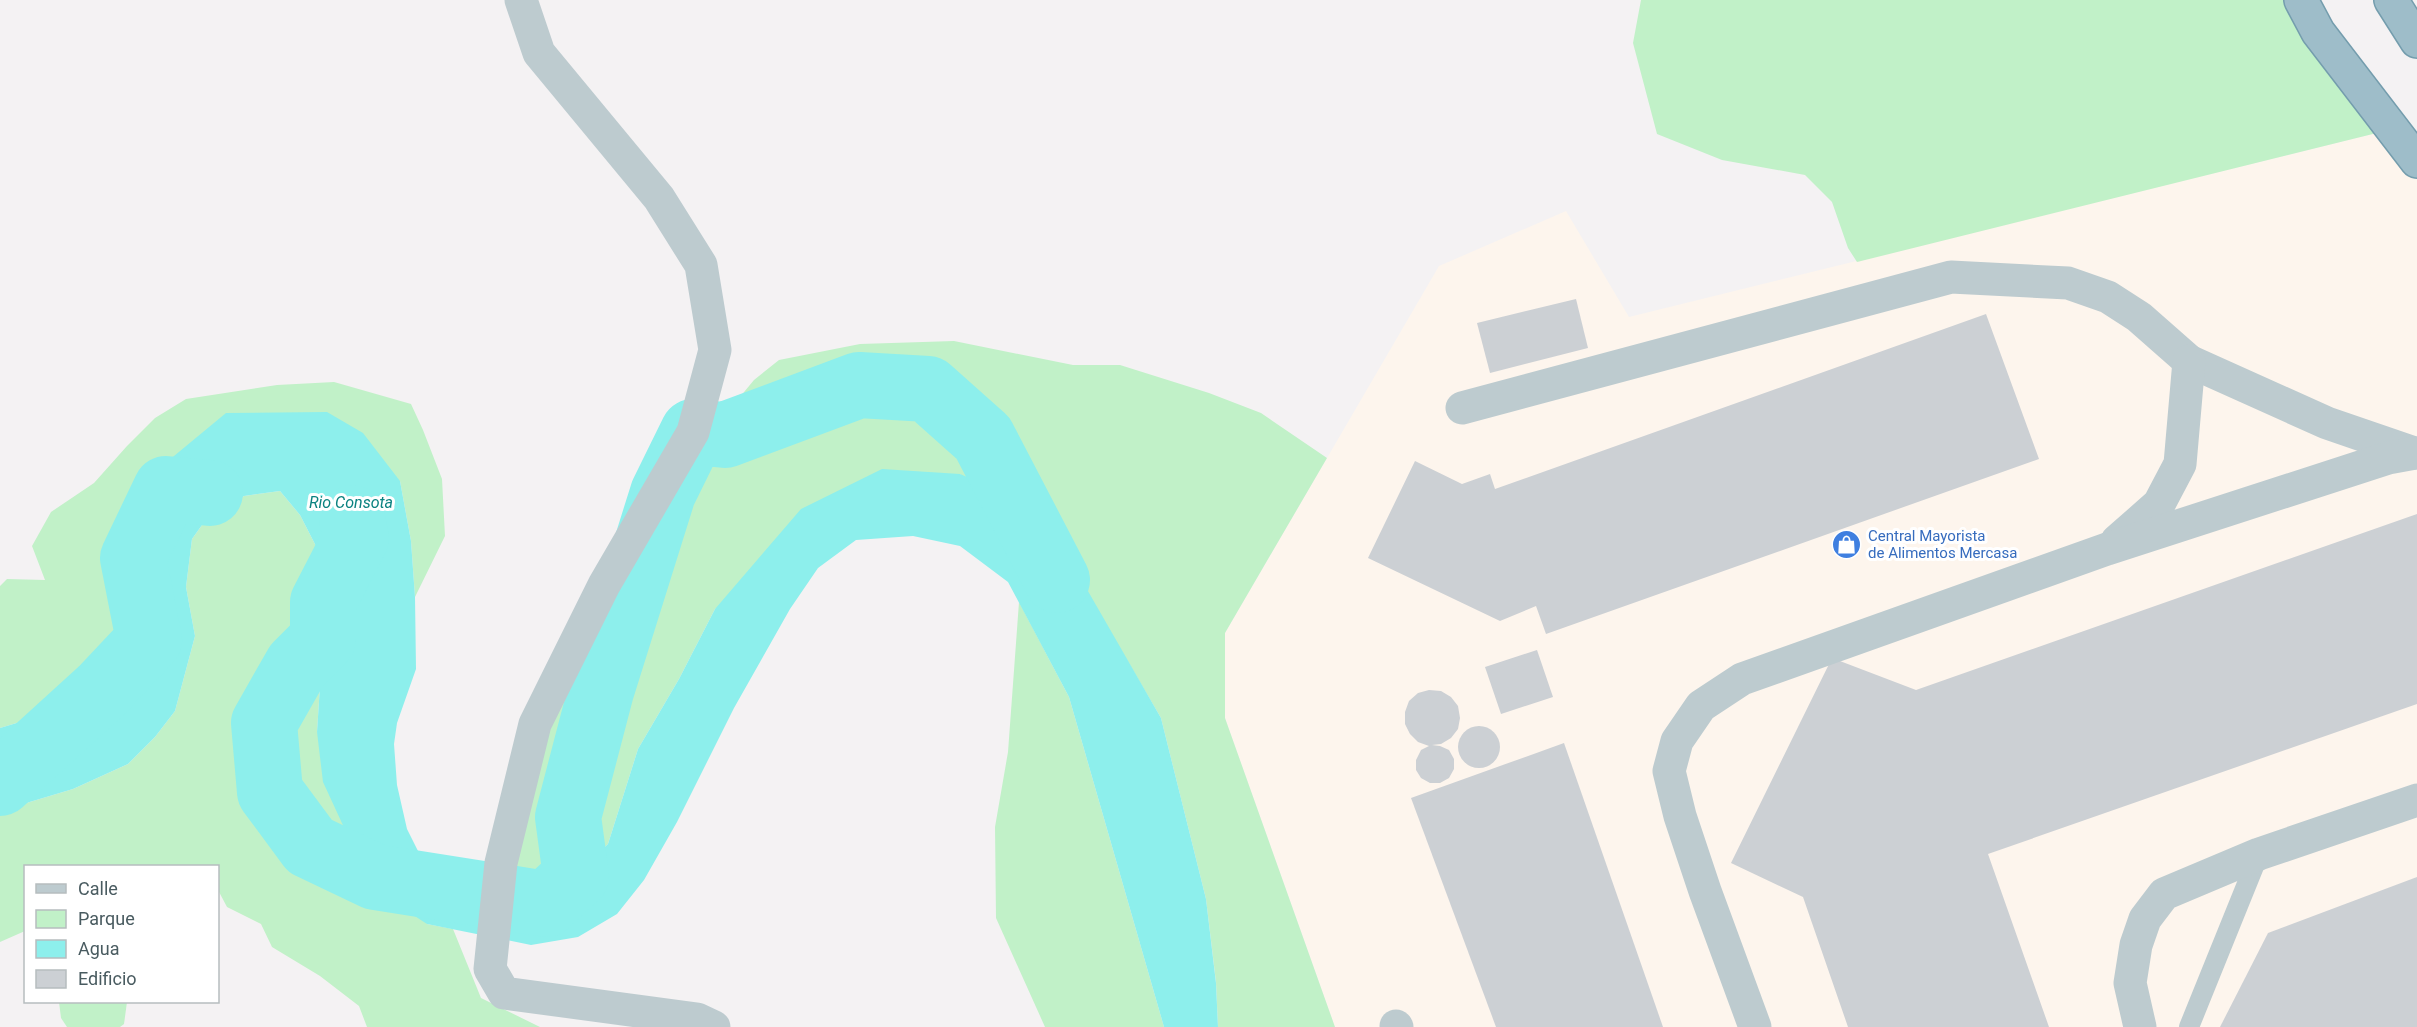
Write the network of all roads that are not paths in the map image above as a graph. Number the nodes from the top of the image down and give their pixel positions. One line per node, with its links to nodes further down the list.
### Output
1 (521, 0): 12 (street)
2 (2301, 0): 5 (highway)
3 (2391, 0): 4 (highway)
4 (2417, 41)
5 (2417, 161)
6 (2189, 361): 7 (street); 8 (street); 9 (street)
7 (1462, 408)
8 (2417, 454): 9 (street)
9 (2107, 549): 13 (street)
10 (2417, 800): 11 (street)
11 (2259, 854): 14 (street); 15 (lane)
12 (714, 1027)
13 (1755, 1027)
14 (2140, 1027)
15 (2189, 1027)

